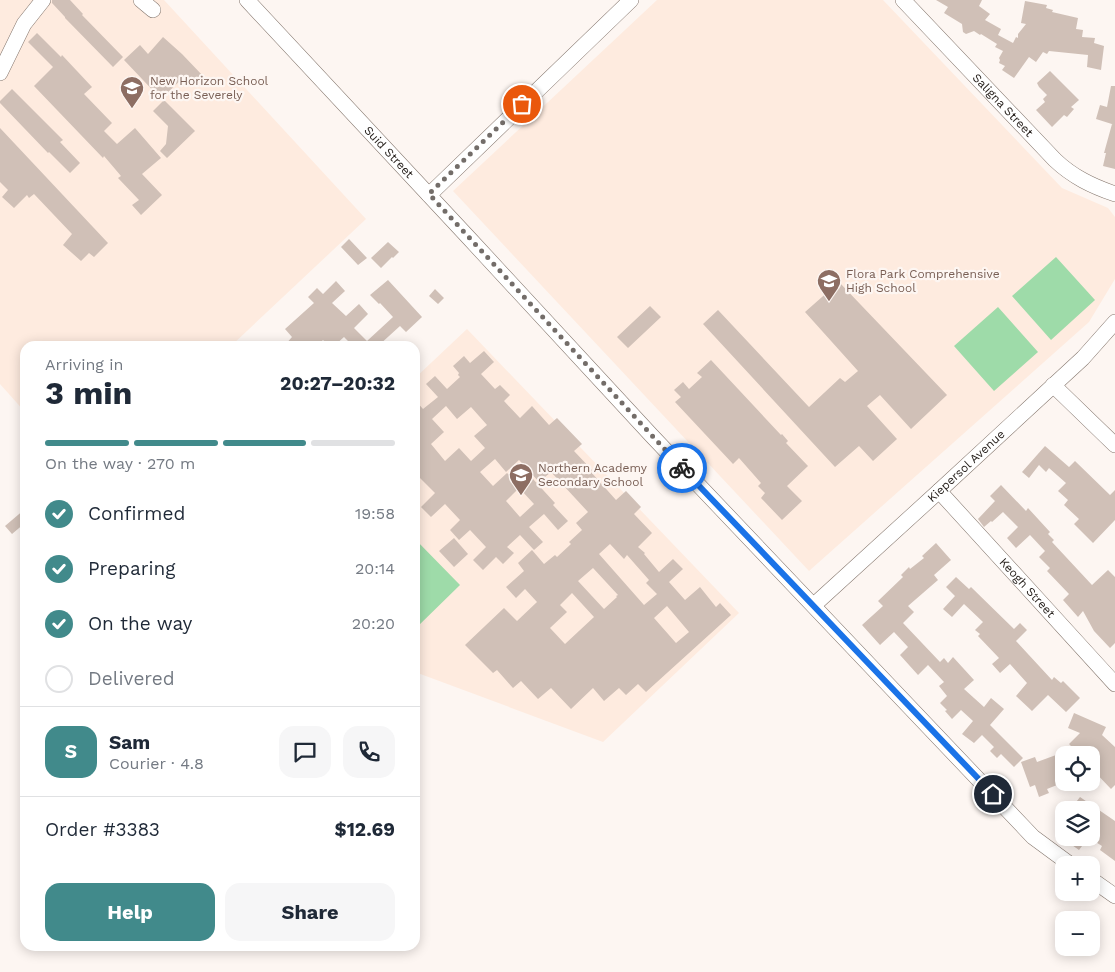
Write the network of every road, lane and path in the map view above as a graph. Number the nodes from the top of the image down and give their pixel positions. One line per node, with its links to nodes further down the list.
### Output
1 (43, 0): 7 (street)
2 (141, 0): 6 (street)
3 (247, 0): 8 (street, Suid Street)
4 (631, 0): 8 (street)
5 (903, 0): 9 (street, Saligna Street)
6 (153, 10)
7 (0, 73)
8 (429, 194): 14 (street, Suid Street)
9 (1115, 194)
10 (1115, 322): 11 (street, Kiepersol Avenue)
11 (1053, 385): 12 (street); 13 (street, Kiepersol Avenue)
12 (1115, 445)
13 (939, 491): 14 (street, Kiepersol Avenue); 15 (street, Keogh Street)
14 (814, 605): 16 (street, Suid Street)
15 (1115, 684)
16 (1058, 856)
17 (1100, 885): 18 (street)
18 (1115, 896)

